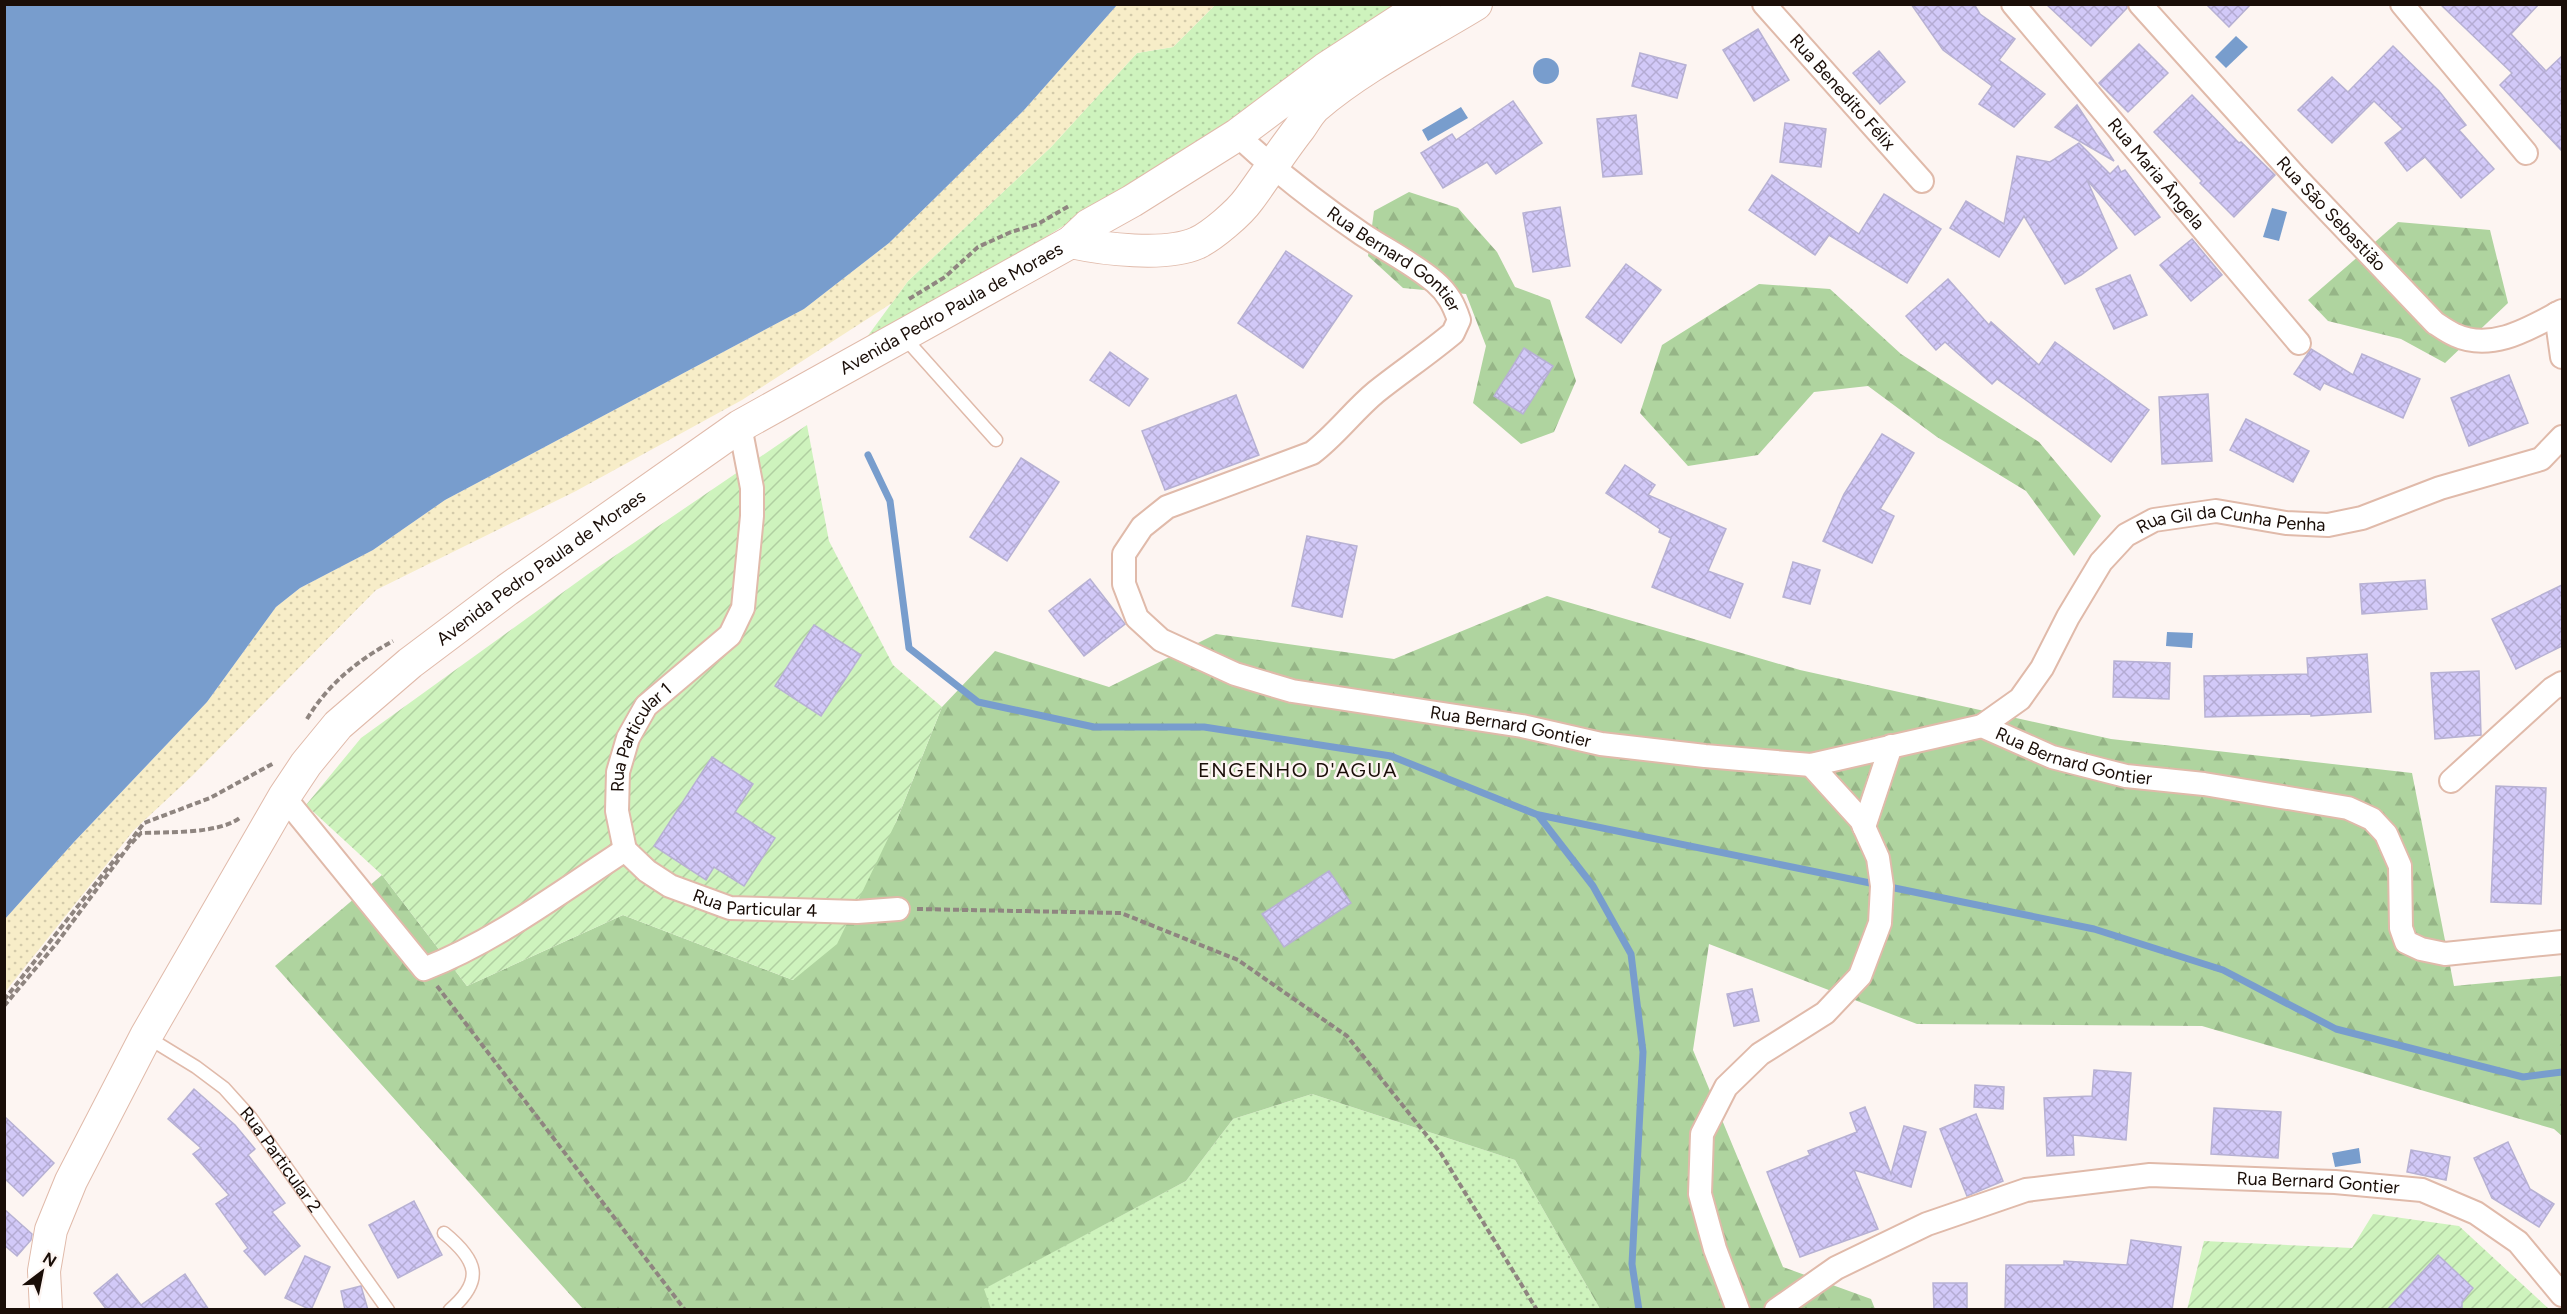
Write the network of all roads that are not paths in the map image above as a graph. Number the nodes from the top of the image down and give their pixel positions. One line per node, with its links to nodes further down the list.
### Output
1 (1425, 4): 7 (main road, Avenida Pedro Paula de Moraes)
2 (1476, 4): 9 (main road, Avenida Pedro Paula de Moraes)
3 (1764, 4): 10 (street, Rua Benedito Félix)
4 (2013, 4): 16 (street, Rua Maria Ângela)
5 (2140, 4): 14 (street, Rua São Sebastião)
6 (2402, 4): 8 (street)
7 (1237, 135): 9 (street, Rua Bernard Gontier); 11 (main road, Avenida Pedro Paula de Moraes)
8 (2526, 153)
9 (1270, 166): 13 (main road, Avenida Pedro Paula de Moraes); 24 (street, Rua Bernard Gontier)
10 (1922, 180)
11 (1132, 201): 12 (main road, Avenida Pedro Paula de Moraes); 13 (main road)
12 (1071, 242): 13 (main road, Avenida Pedro Paula de Moraes); 15 (main road, Avenida Pedro Paula de Moraes)
13 (1148, 249)
14 (2559, 312): 17 (street)
15 (902, 335): 18 (main road, Avenida Pedro Paula de Moraes); 20 (lane)
16 (2299, 343)
17 (2562, 357)
18 (740, 426): 26 (main road, Avenida Pedro Paula de Moraes); 28 (street, Rua Particular 1)
19 (2562, 437): 22 (street, Rua Gil da Cunha Penha)
20 (996, 440)
21 (2562, 683): 25 (street)
22 (1982, 726): 23 (street, Rua Bernard Gontier); 30 (street, Rua Bernard Gontier)
23 (1891, 746): 24 (street, Rua Bernard Gontier); 27 (street)
24 (1811, 765): 27 (street)
25 (2451, 782)
26 (284, 797): 28 (street); 31 (main road, Avenida Pedro Paula de Moraes)
27 (1864, 827): 37 (street)
28 (625, 850): 29 (street, Rua Particular 4)
29 (898, 909)
30 (2562, 942)
31 (146, 1036): 34 (main road, Avenida Pedro Paula de Moraes); 35 (lane, Rua Particular 2)
32 (444, 1233): 36 (lane)
33 (2562, 1295): 38 (street, Rua Bernard Gontier)
34 (46, 1310)
35 (388, 1310)
36 (450, 1310)
37 (1738, 1310)
38 (1776, 1310)

